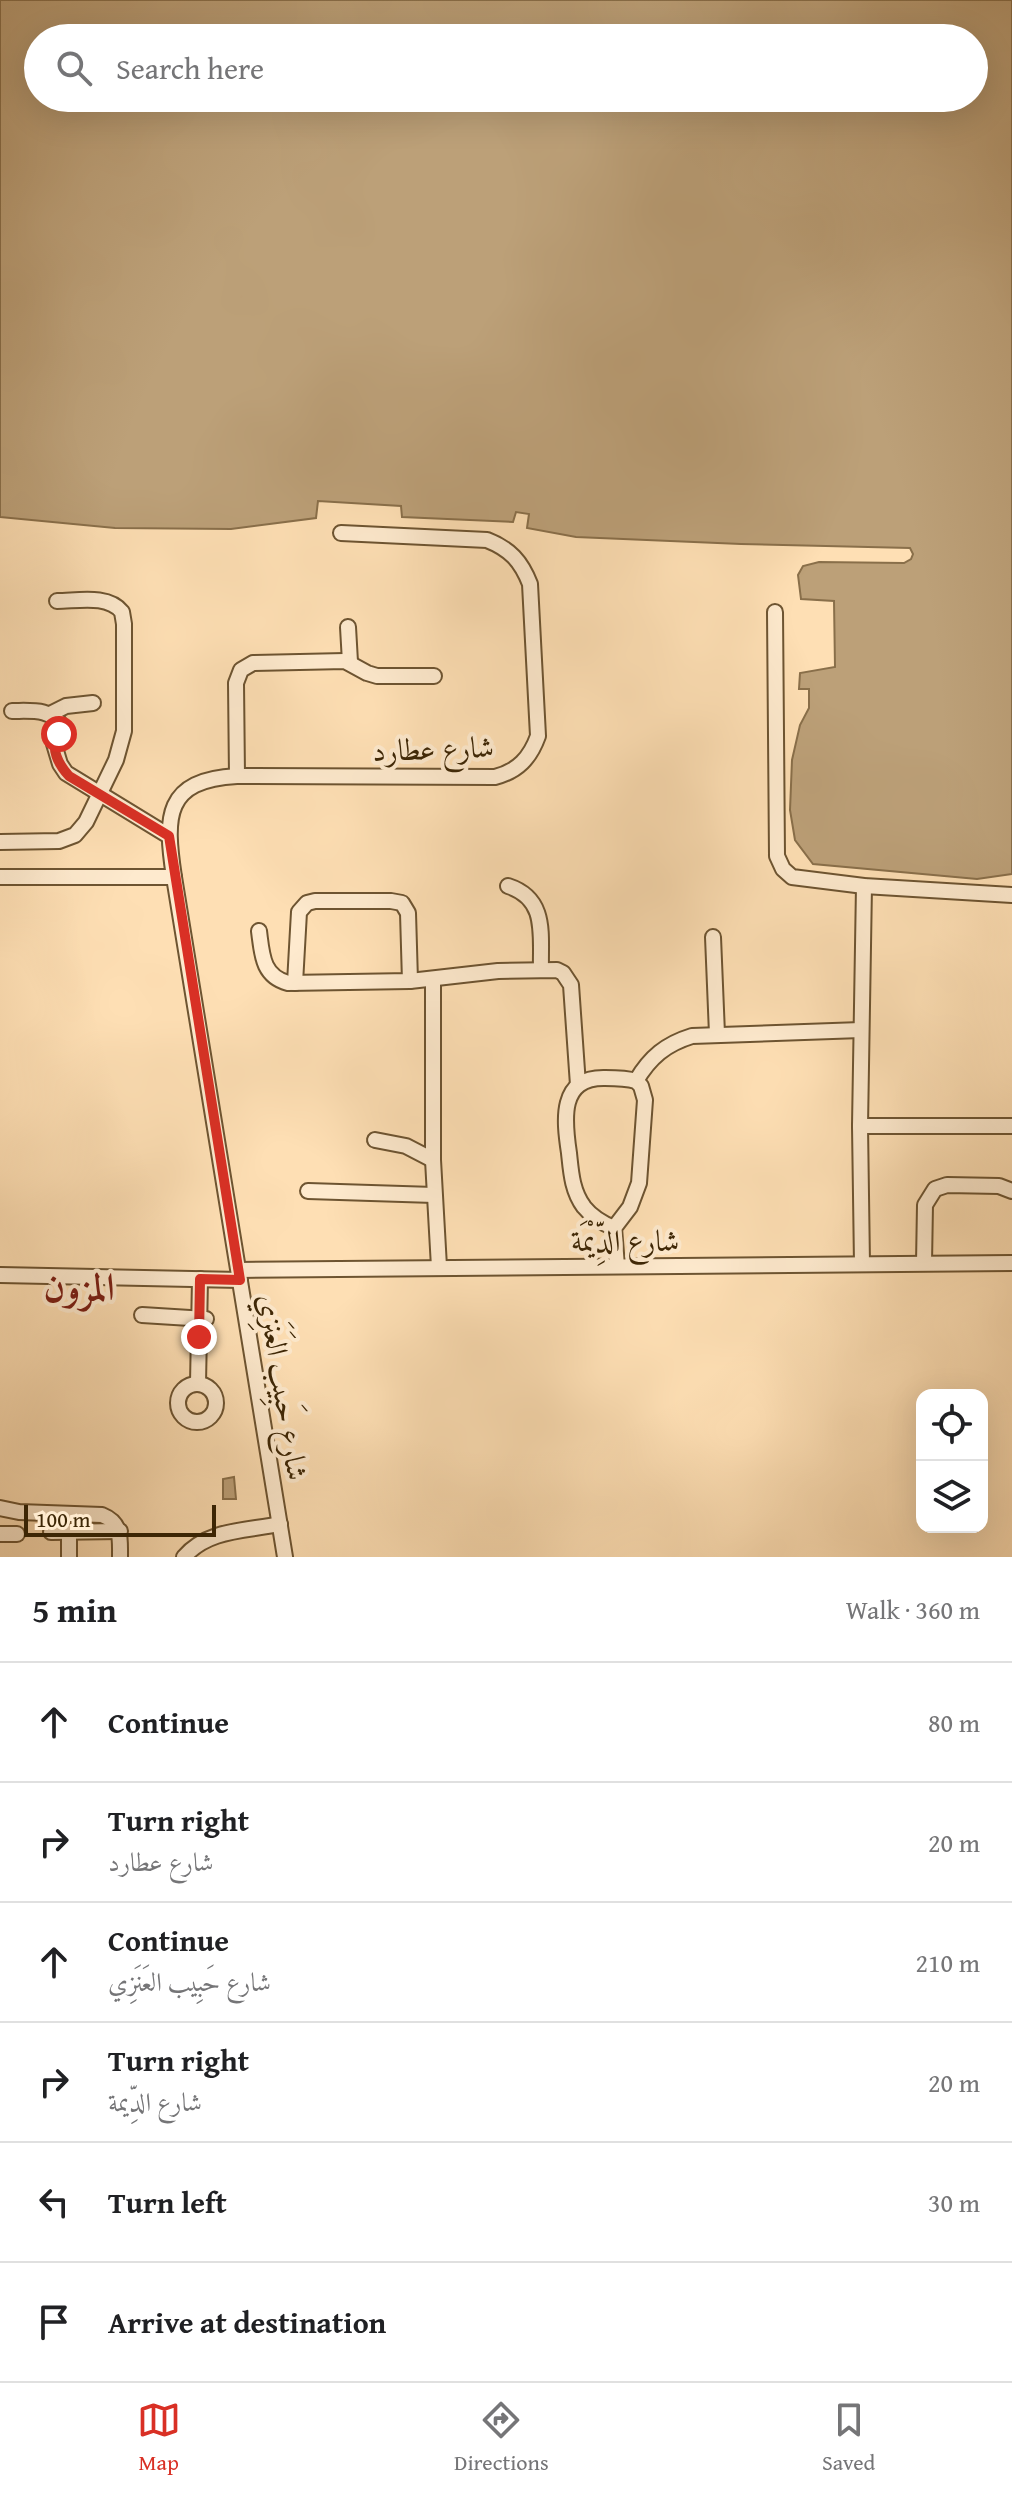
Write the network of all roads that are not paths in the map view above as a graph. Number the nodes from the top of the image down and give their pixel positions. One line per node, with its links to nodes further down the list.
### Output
1 (341, 533): 10 (street, شارع عطارد)
2 (57, 601): 11 (street)
3 (775, 612): 17 (street)
4 (348, 627): 5 (street)
5 (350, 662): 6 (street); 10 (street)
6 (434, 676)
7 (93, 703): 9 (street)
8 (12, 711): 9 (street)
9 (50, 714): 11 (street)
10 (237, 776): 12 (street, شارع عطارد)
11 (99, 793): 12 (street); 13 (street)
12 (169, 836): 15 (street, شارع عطارد)
13 (0, 842)
14 (0, 877): 15 (street)
15 (174, 877): 43 (street, شارع حَبِيب العَنَزِي)
16 (508, 886): 21 (street)
17 (864, 886): 18 (street); 25 (street)
18 (1012, 895)
19 (259, 931): 24 (street)
20 (713, 937): 26 (street)
21 (541, 970): 22 (street); 28 (street)
22 (433, 980): 23 (street); 32 (street)
23 (410, 981): 24 (street); 24 (street)
24 (295, 983)
25 (861, 1030): 26 (street); 29 (street)
26 (717, 1034): 27 (street)
27 (636, 1081): 28 (street); 36 (street)
28 (578, 1085): 36 (street)
29 (860, 1126): 30 (street); 39 (street)
30 (1012, 1126)
31 (375, 1140): 32 (street)
32 (433, 1160): 35 (street)
33 (308, 1191): 35 (street)
34 (1012, 1191): 37 (street)
35 (434, 1195): 41 (street)
36 (614, 1228): 40 (street)
37 (924, 1263): 38 (street, شارع الدِّيْمَة); 39 (street, شارع الدِّيْمَة)
38 (1012, 1263)
39 (862, 1264): 40 (street, شارع الدِّيْمَة)
40 (617, 1266): 41 (street, شارع الدِّيْمَة)
41 (439, 1267): 43 (street, شارع الدِّيْمَة)
42 (0, 1275): 44 (street, شارع الدِّيْمَة)
43 (240, 1275): 44 (street, شارع الدِّيْمَة); 49 (street, شارع حَبِيب العَنَزِي)
44 (200, 1279): 46 (street)
45 (142, 1315): 46 (street)
46 (203, 1318): 47 (street)
47 (198, 1383)
48 (0, 1508): 50 (street)
49 (280, 1524): 57 (street); 58 (street, شارع حَبِيب العَنَزِي)
50 (120, 1531): 52 (street); 56 (street)
51 (51, 1532): 52 (street)
52 (69, 1532): 55 (street)
53 (0, 1534): 54 (street)
54 (17, 1534)
55 (69, 1557)
56 (120, 1557)
57 (184, 1557)
58 (285, 1557)

